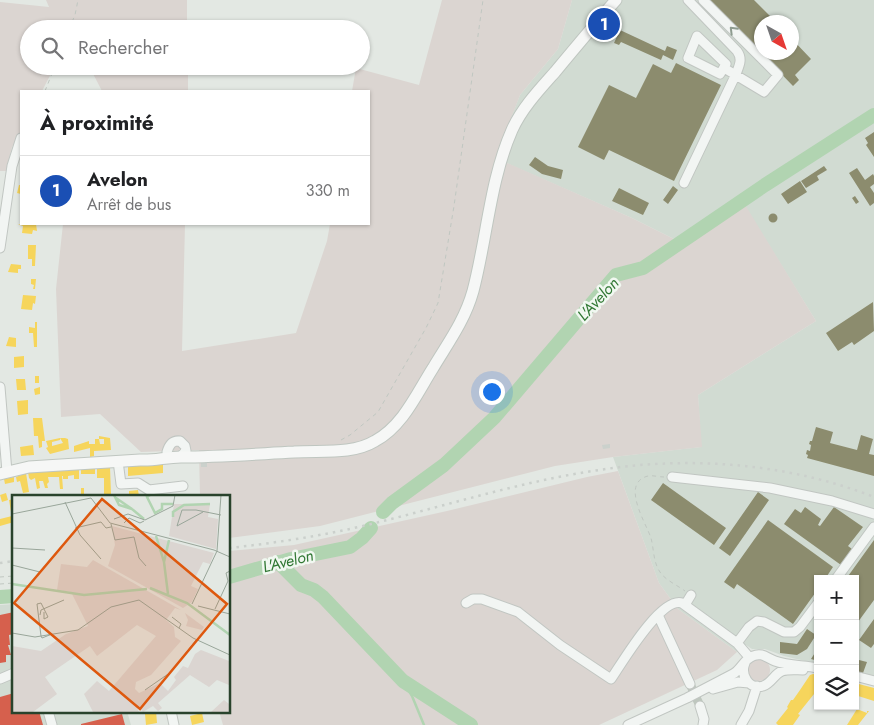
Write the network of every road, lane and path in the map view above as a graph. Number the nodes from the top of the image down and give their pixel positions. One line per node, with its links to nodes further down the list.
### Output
1 (78, 0): 6 (path)
2 (483, 0): 15 (path)
3 (688, 0): 8 (street)
4 (703, 0): 8 (street, one-way to 4)
5 (612, 1): 16 (main road)
6 (72, 20)
7 (724, 68): 7 (street); 8 (street)
8 (736, 74): 12 (street)
9 (51, 75): 10 (path)
10 (45, 90)
11 (20, 141): 13 (street)
12 (684, 183)
13 (0, 248)
14 (0, 387): 19 (street)
15 (336, 442)
16 (183, 454): 17 (main road); 17 (main road)
17 (140, 460): 18 (main road)
18 (118, 461): 19 (main road); 21 (street)
19 (4, 473)
20 (672, 478): 22 (street); 25 (path)
21 (183, 486)
22 (874, 514)
23 (874, 527): 24 (street)
24 (839, 575)
25 (691, 595): 27 (street)
26 (466, 602): 29 (street)
27 (684, 605): 29 (street); 30 (street)
28 (814, 608): 30 (street)
29 (658, 615): 40 (street)
30 (737, 643): 32 (street)
31 (768, 658): 32 (street); 33 (street); 38 (street)
32 (747, 660): 41 (street); 42 (street)
33 (814, 667)
34 (814, 668): 38 (street)
35 (12, 674): 37 (street)
36 (859, 677): 39 (street)
37 (0, 679)
38 (772, 679): 41 (street)
39 (874, 681)
40 (690, 684)
41 (753, 685): 42 (street); 50 (street)
42 (687, 698): 48 (street)
43 (700, 706): 49 (street)
44 (48, 712): 46 (street)
45 (171, 712): 47 (street)
46 (52, 725)
47 (174, 725)
48 (628, 725)
49 (703, 725)
50 (741, 725)

